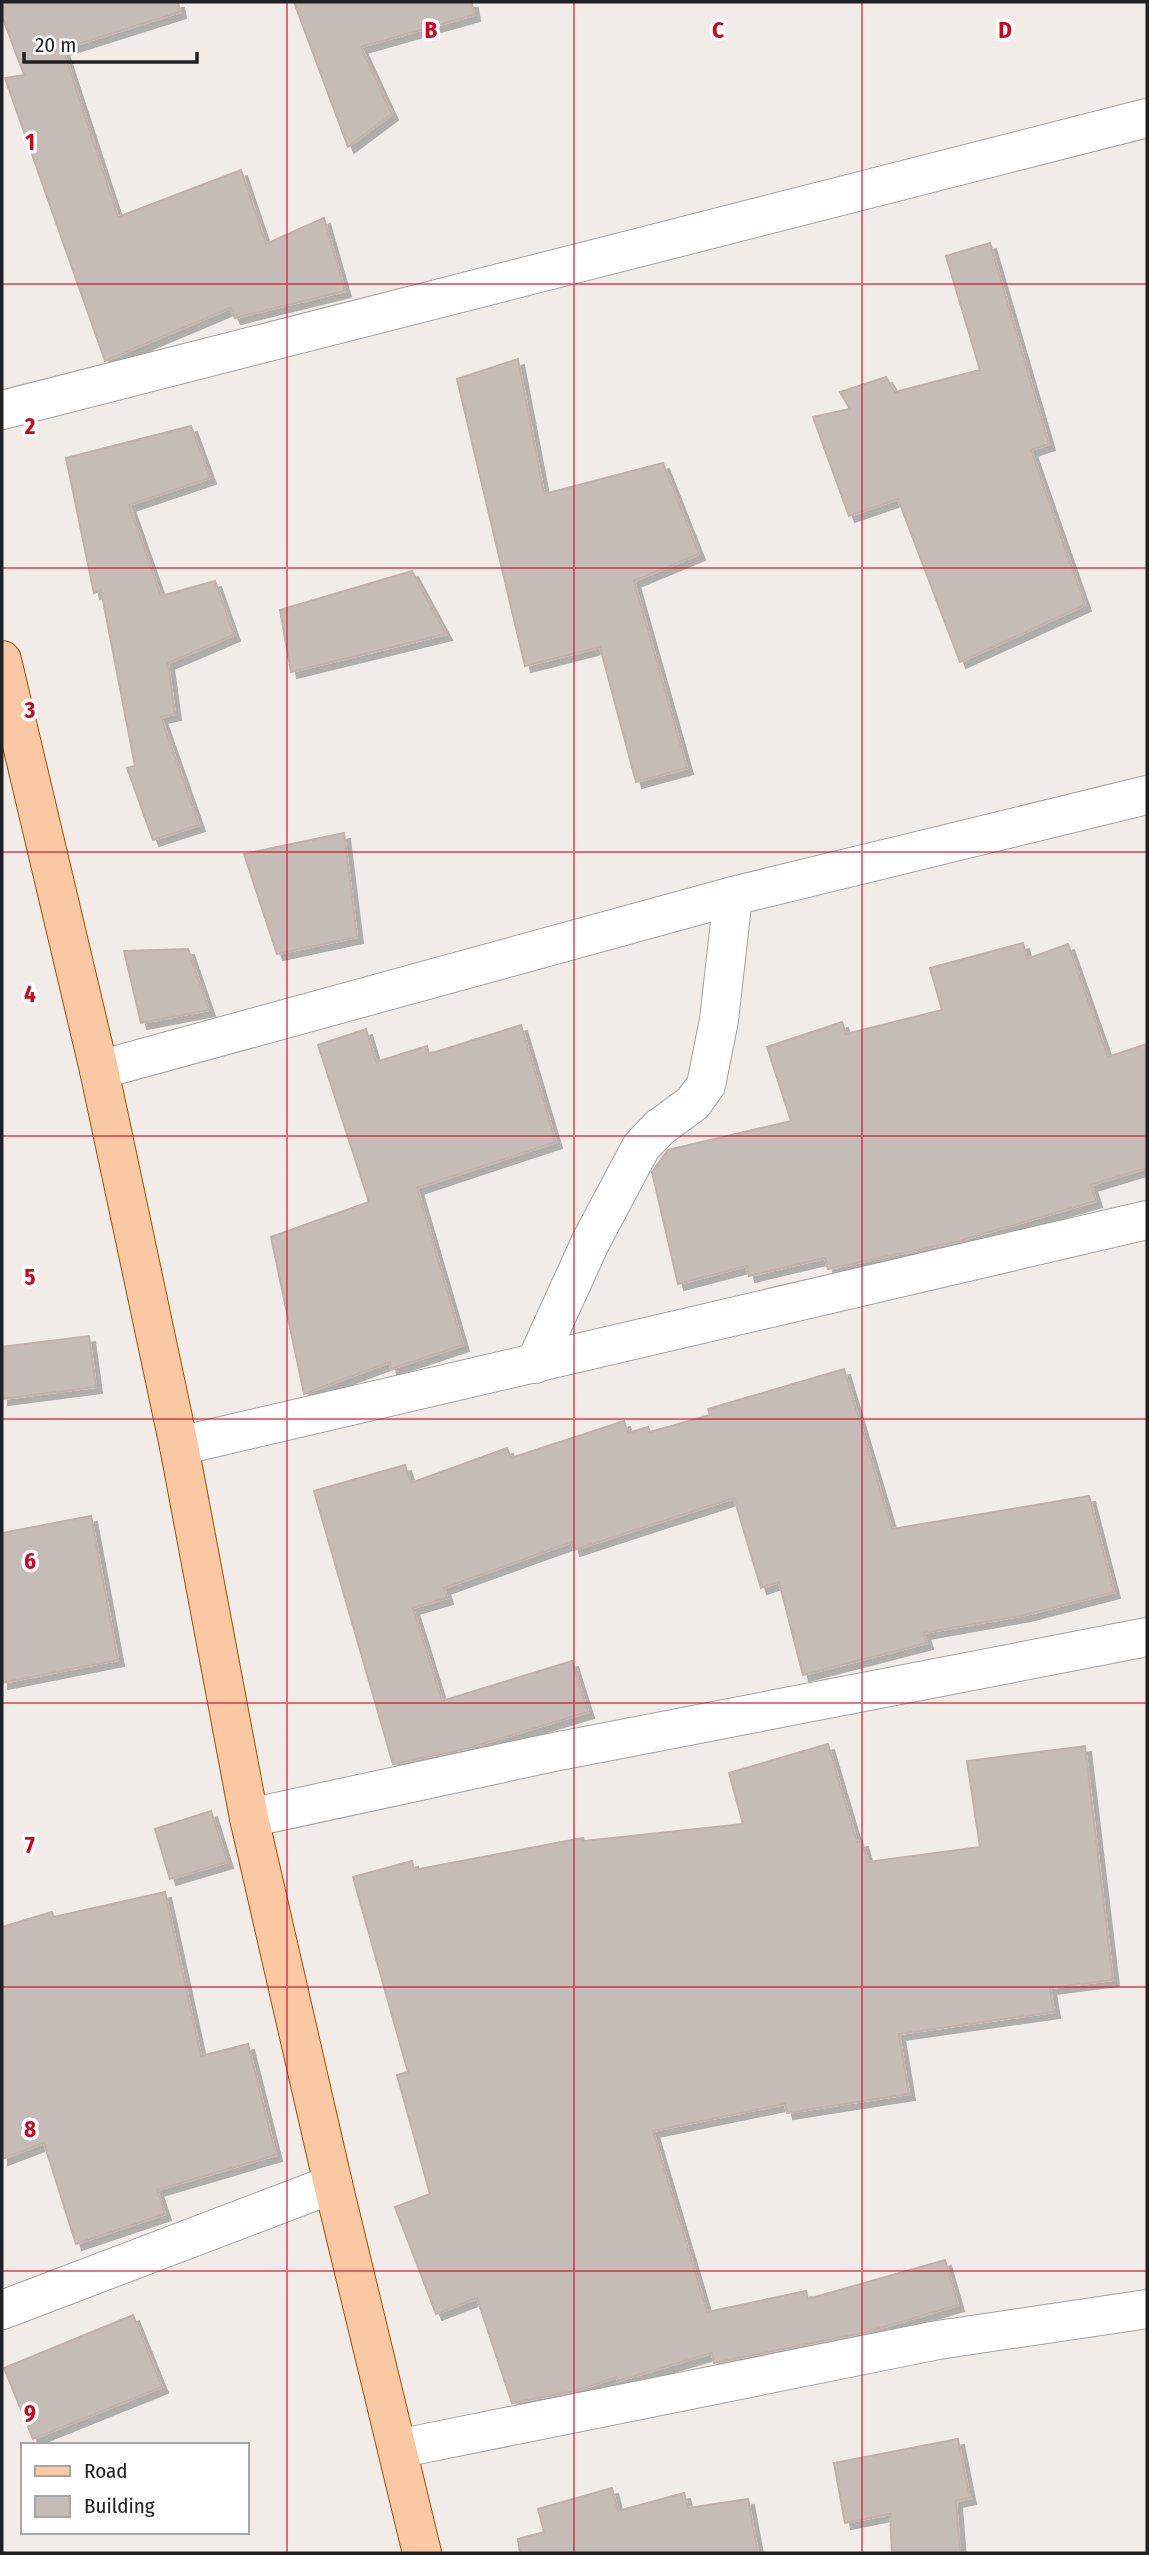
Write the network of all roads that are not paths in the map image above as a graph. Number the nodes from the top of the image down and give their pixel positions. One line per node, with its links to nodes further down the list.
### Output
1 (1147, 118): 2 (street)
2 (2, 410)
3 (2, 665): 6 (main road)
4 (1147, 796): 5 (street)
5 (733, 896): 6 (street); 8 (street)
6 (99, 1070): 9 (main road)
7 (1147, 1220): 8 (street)
8 (535, 1364): 9 (street)
9 (179, 1446): 11 (main road)
10 (1147, 1637): 11 (street)
11 (249, 1818): 12 (main road)
12 (333, 2184): 14 (street); 15 (main road)
13 (1147, 2309): 15 (street)
14 (2, 2310)
15 (397, 2449): 16 (main road)
16 (422, 2553)

